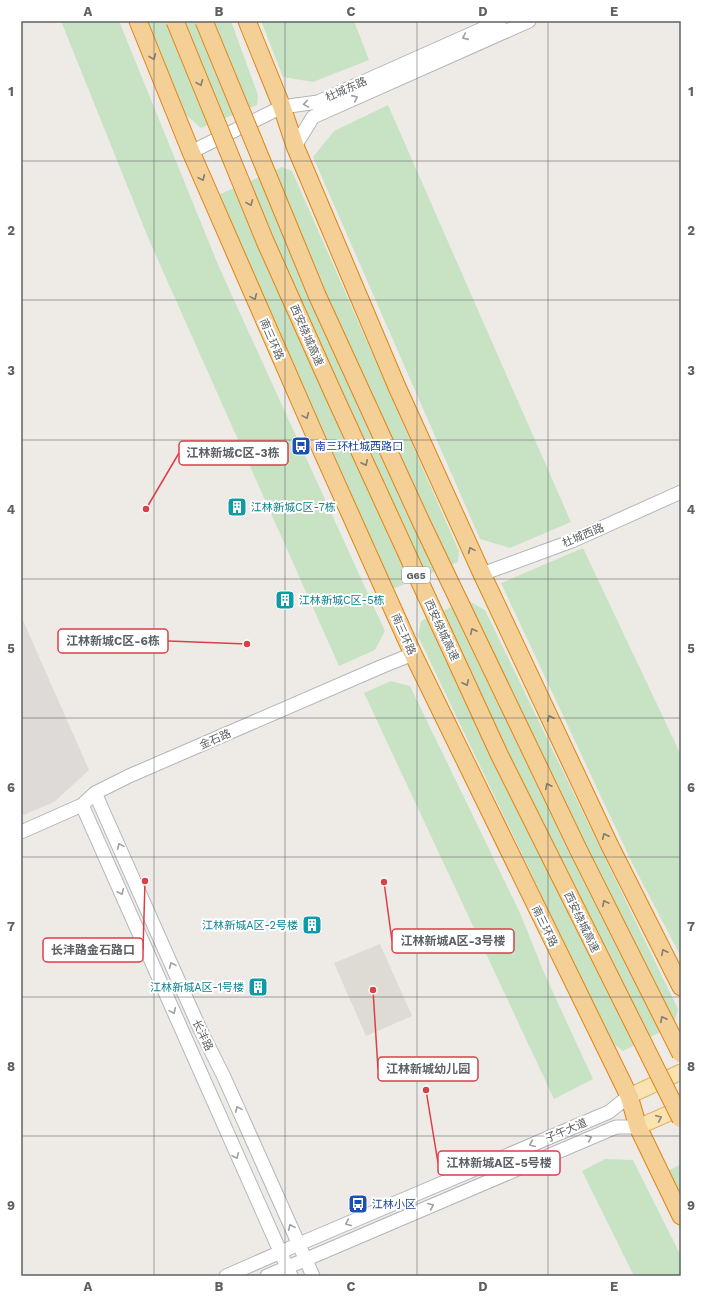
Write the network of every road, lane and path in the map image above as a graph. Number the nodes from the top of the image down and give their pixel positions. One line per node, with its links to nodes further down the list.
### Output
1 (138, 21): 9 (highway, 南三环路, one-way to 9)
2 (175, 21): 21 (highway, 西安绕城高速 / G65, one-way to 21, bridge)
3 (204, 21): 17 (highway, G65, one-way to 3, bridge)
4 (247, 21): 7 (highway)
5 (500, 21): 7 (street, 杜城东路, one-way to 7)
6 (530, 21): 8 (street, 杜城东路, one-way to 6)
7 (282, 107): 8 (highway); 9 (street, 杜城东路)
8 (294, 146): 11 (highway, one-way to 8)
9 (191, 152): 12 (highway, 南三环路, one-way to 12)
10 (681, 492): 11 (street, 杜城西路)
11 (482, 574): 16 (highway, one-way to 11)
12 (413, 654): 13 (street, 金石路); 19 (highway, 南三环路)
13 (95, 793): 14 (street, 金石路); 24 (street, 长沣路, one-way to 13)
14 (82, 805): 15 (street, 金石路); 25 (street, 长沣路, one-way to 25)
15 (21, 832)
16 (681, 987)
17 (681, 1054)
18 (681, 1072): 19 (main road, 子午大道)
19 (629, 1096): 22 (highway, 南三环路); 24 (street, 子午大道, one-way to 24)
20 (681, 1108): 22 (main road, one-way to 20)
21 (681, 1119)
22 (638, 1128): 23 (highway, 南三环路); 26 (street, 子午大道, one-way to 22)
23 (681, 1216)
24 (298, 1244): 25 (street, 子午大道); 26 (street, 长沣路)
25 (279, 1252): 27 (street, 长沣路); 28 (street, 子午大道)
26 (305, 1259): 27 (street, 子午大道); 30 (street, 长沣路)
27 (289, 1272): 29 (street, 子午大道)
28 (226, 1276)
29 (266, 1276)
30 (312, 1276)

